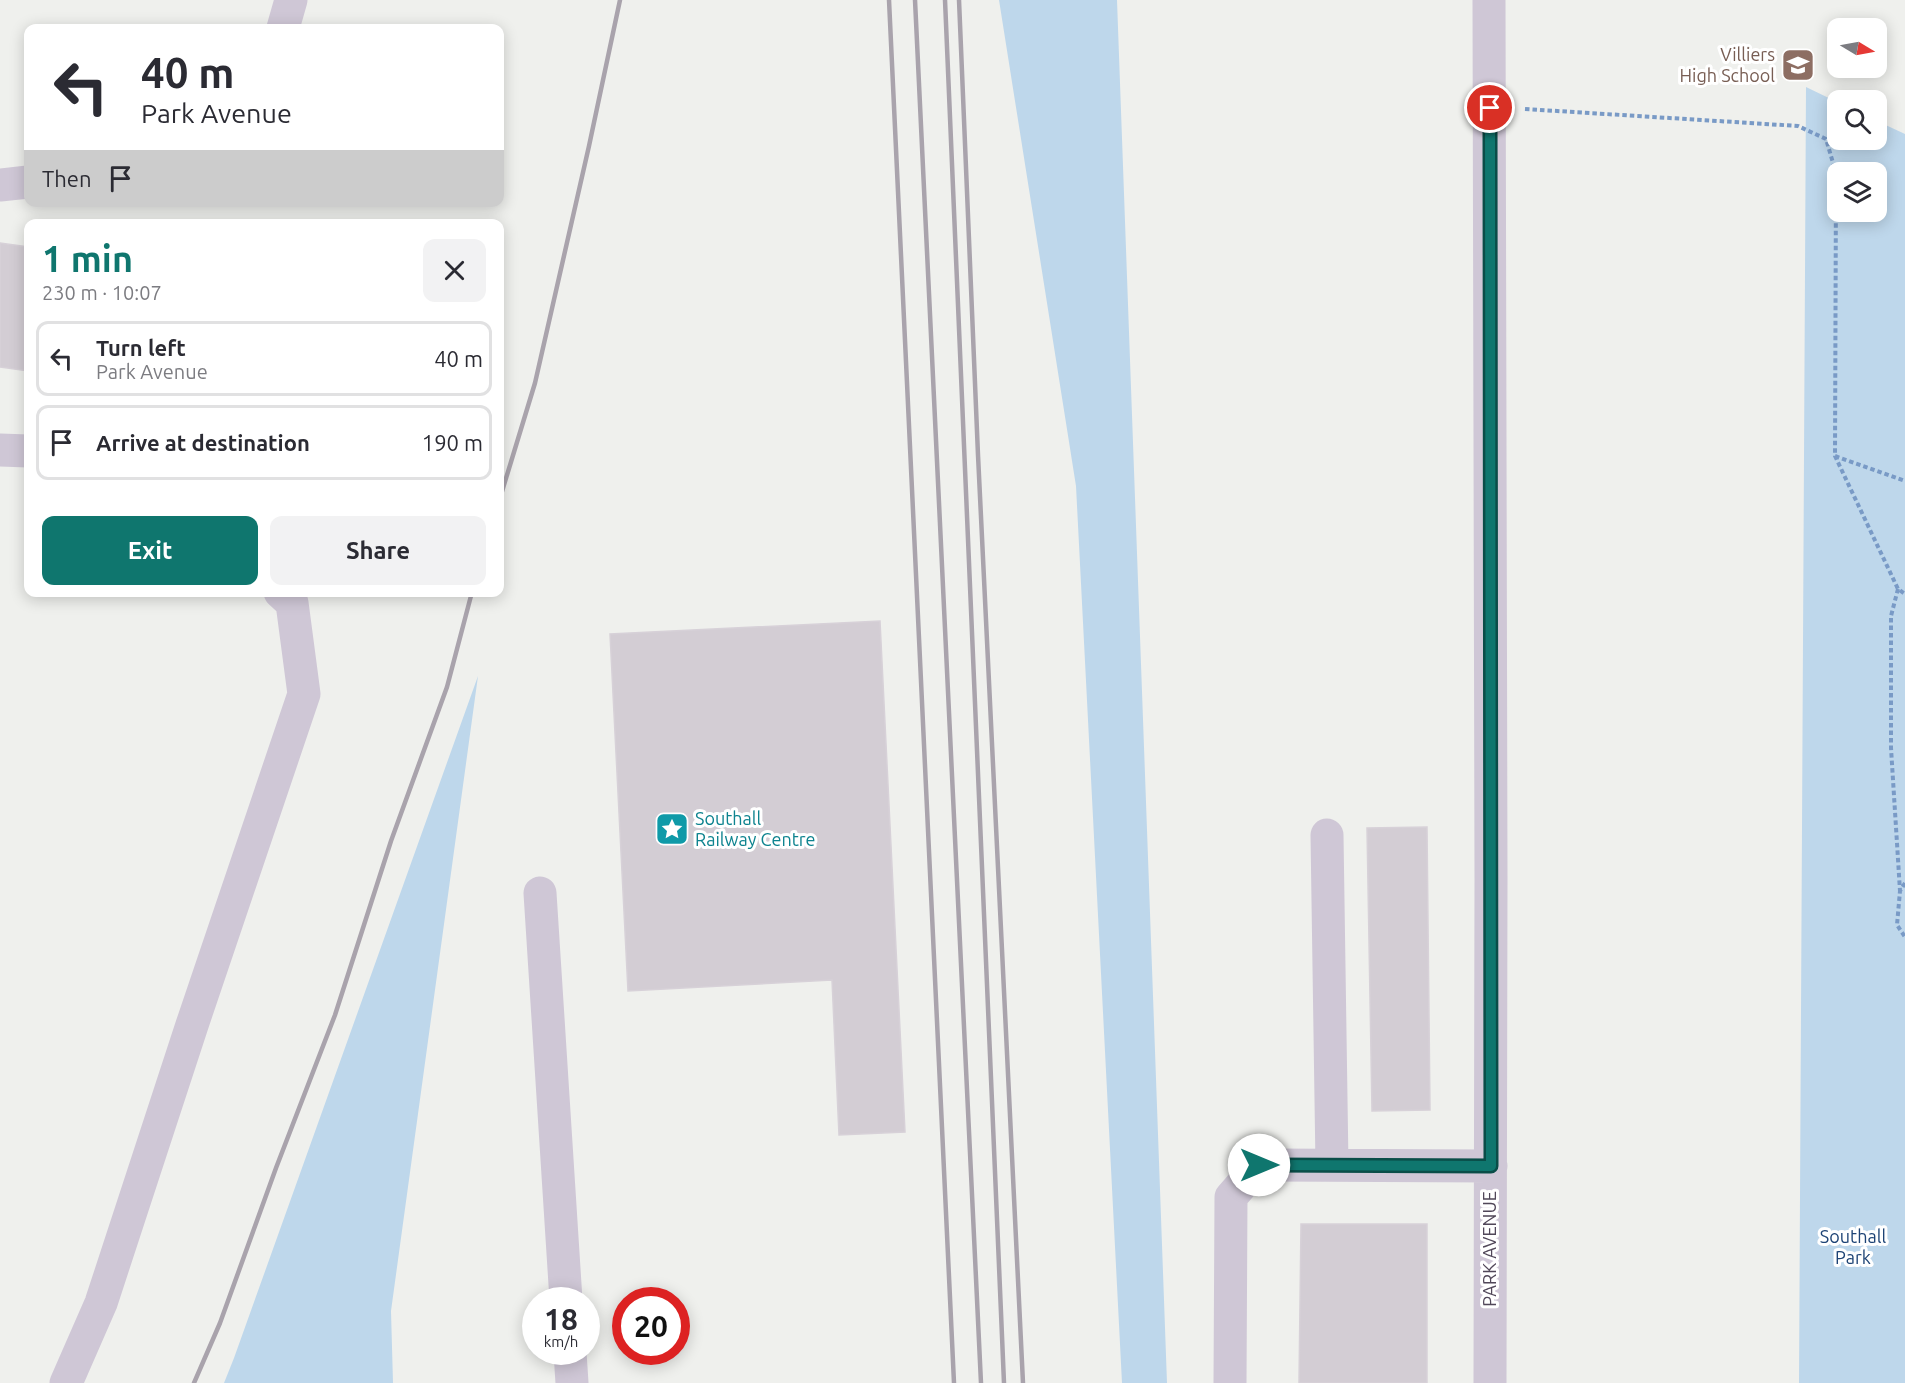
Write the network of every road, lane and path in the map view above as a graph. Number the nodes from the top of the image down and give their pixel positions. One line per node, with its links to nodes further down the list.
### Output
1 (291, 0): 3 (street)
2 (1489, 0): 4 (street, PARK AVENUE)
3 (284, 24)
4 (1490, 108): 7 (path); 18 (street, PARK AVENUE)
5 (24, 183): 6 (street)
6 (0, 185)
7 (1835, 456): 8 (path); 9 (path)
8 (1905, 481)
9 (1898, 589): 10 (path); 14 (path)
10 (1905, 594)
11 (285, 597): 21 (street)
12 (1327, 835): 17 (street)
13 (1905, 883): 14 (path)
14 (1900, 891): 16 (path)
15 (540, 893): 19 (street)
16 (1905, 937)
17 (1332, 1165): 18 (street); 23 (street)
18 (1491, 1166): 24 (street, PARK AVENUE)
19 (565, 1287)
20 (571, 1365): 22 (street)
21 (66, 1383)
22 (572, 1383)
23 (1230, 1383)
24 (1490, 1383)

